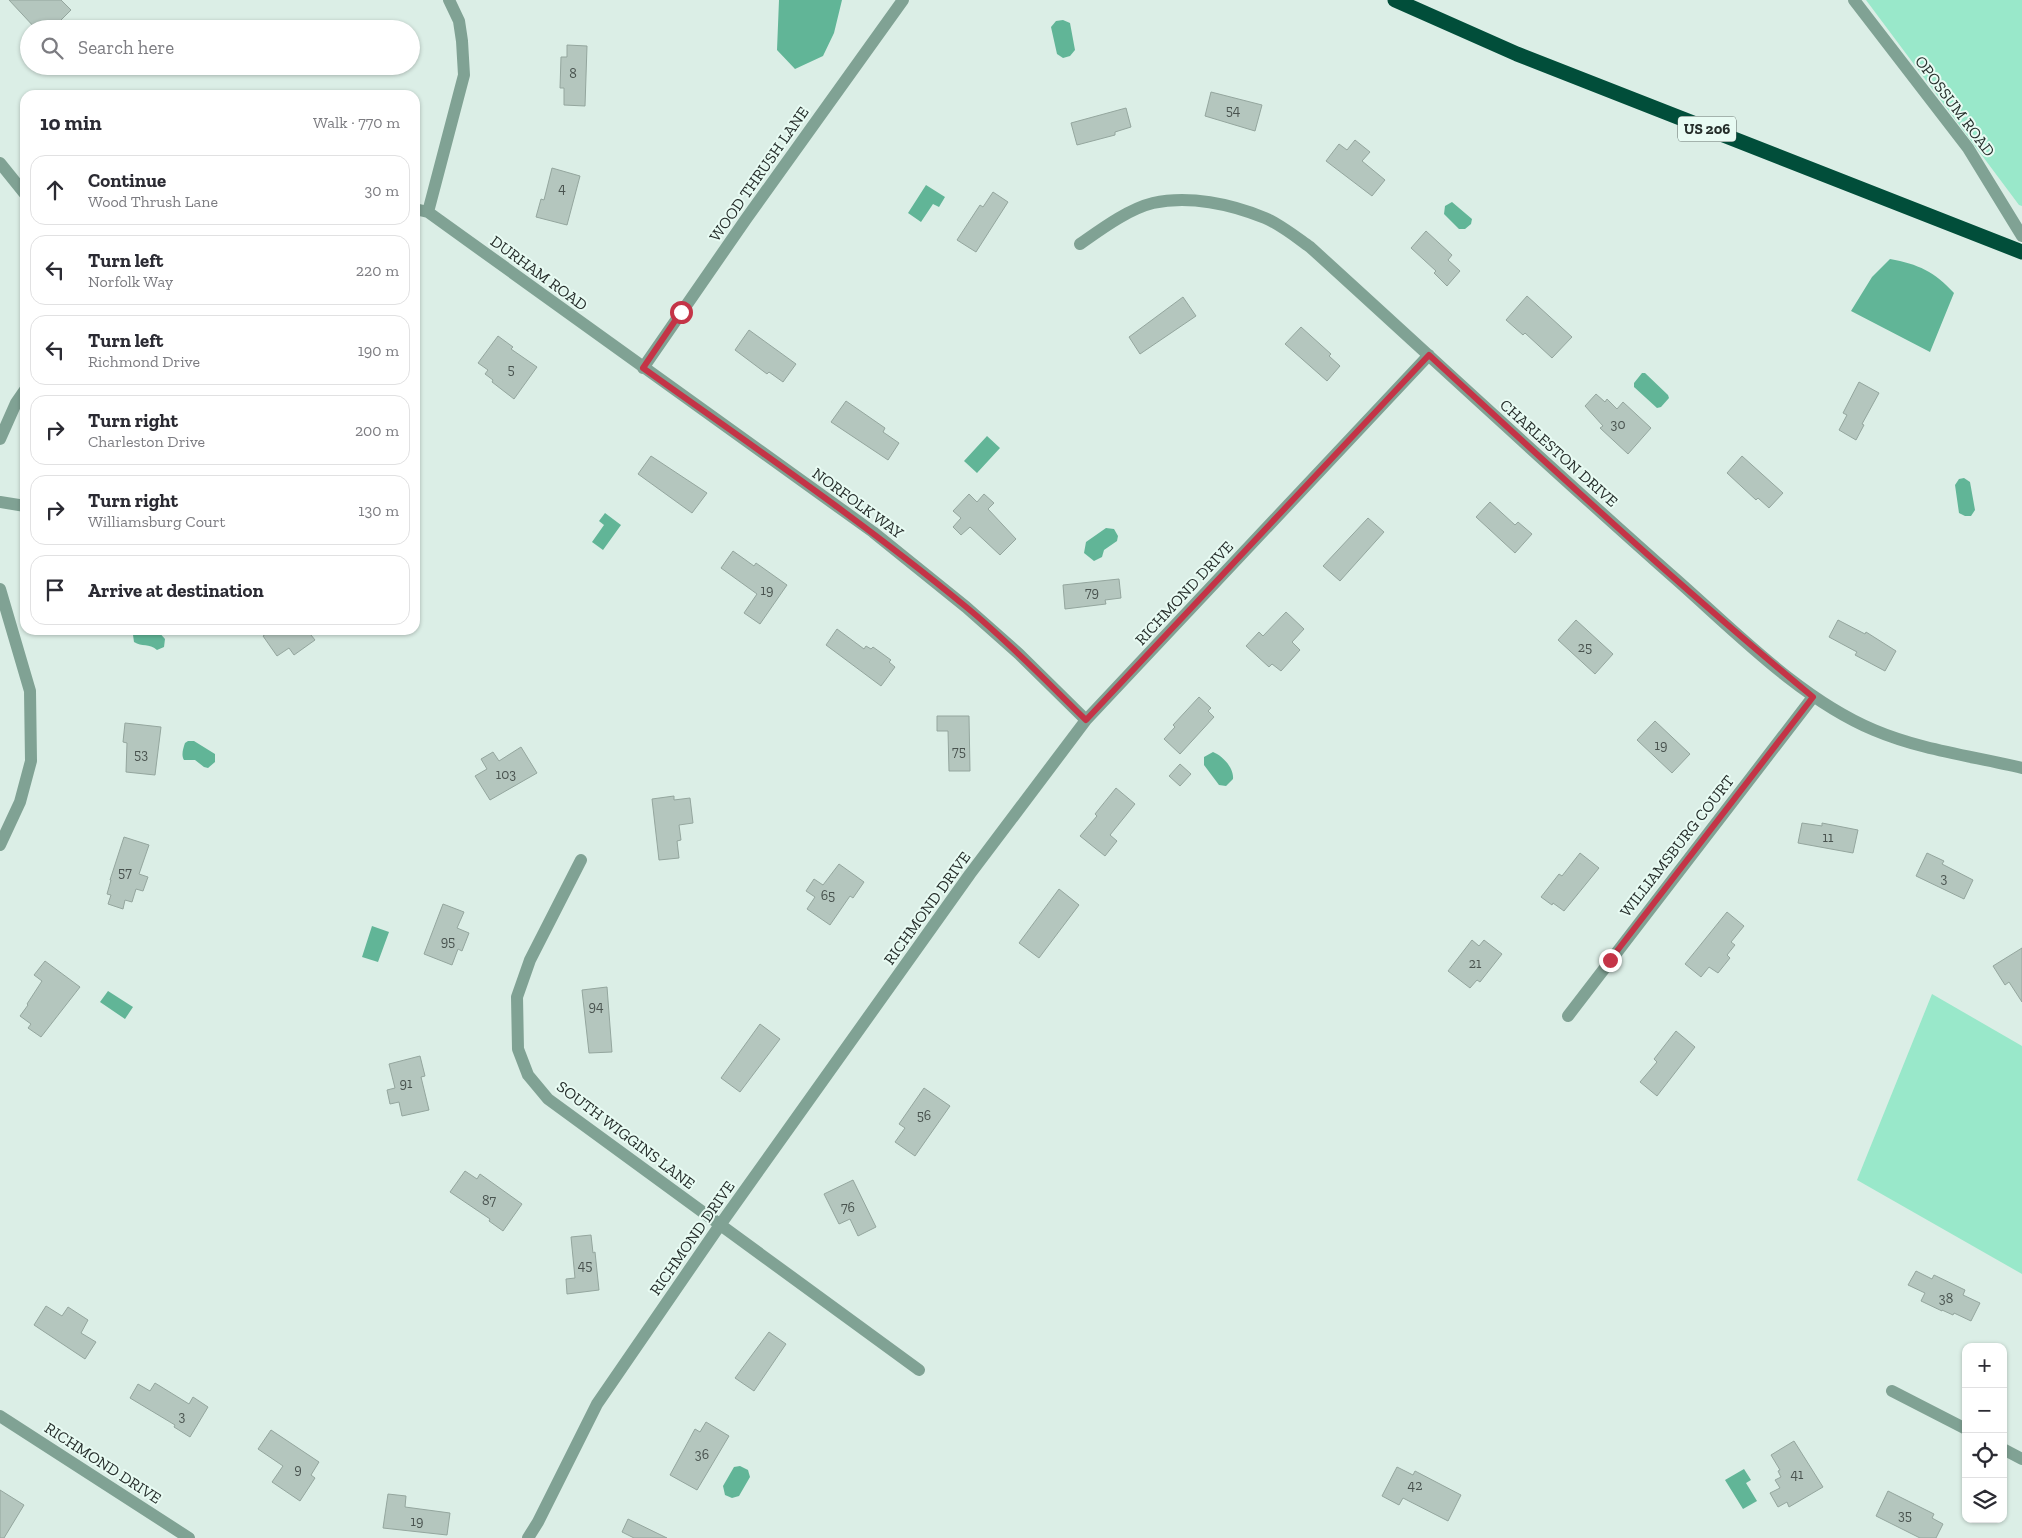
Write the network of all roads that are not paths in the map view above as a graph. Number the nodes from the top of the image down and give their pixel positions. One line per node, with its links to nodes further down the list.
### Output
1 (449, 0): 7 (street)
2 (903, 0): 12 (street, WOOD THRUSH LANE)
3 (1395, 0): 10 (highway, US 206)
4 (1854, 0): 8 (street, OPOSSUM ROAD)
5 (0, 163): 6 (street)
6 (20, 188)
7 (421, 210): 12 (street, DURHAM ROAD)
8 (2022, 236)
9 (1080, 244): 11 (street, CHARLESTON DRIVE)
10 (2022, 252)
11 (1429, 355): 18 (street, CHARLESTON DRIVE); 19 (street, RICHMOND DRIVE)
12 (643, 368): 19 (street, NORFOLK WAY)
13 (20, 397): 14 (street)
14 (0, 440)
15 (0, 502): 16 (street)
16 (20, 505)
17 (0, 589): 21 (street)
18 (1813, 697): 20 (street, CHARLESTON DRIVE); 23 (street, WILLIAMSBURG COURT)
19 (1086, 720): 24 (street, RICHMOND DRIVE)
20 (2022, 768)
21 (0, 845)
22 (581, 860): 24 (street, SOUTH WIGGINS LANE)
23 (1568, 1016)
24 (720, 1225): 25 (street, SOUTH WIGGINS LANE); 32 (street, RICHMOND DRIVE)
25 (919, 1370)
26 (1892, 1391): 28 (street)
27 (0, 1416): 31 (street, RICHMOND DRIVE)
28 (1962, 1427)
29 (2007, 1451): 30 (street)
30 (2022, 1459)
31 (189, 1538)
32 (528, 1538)

